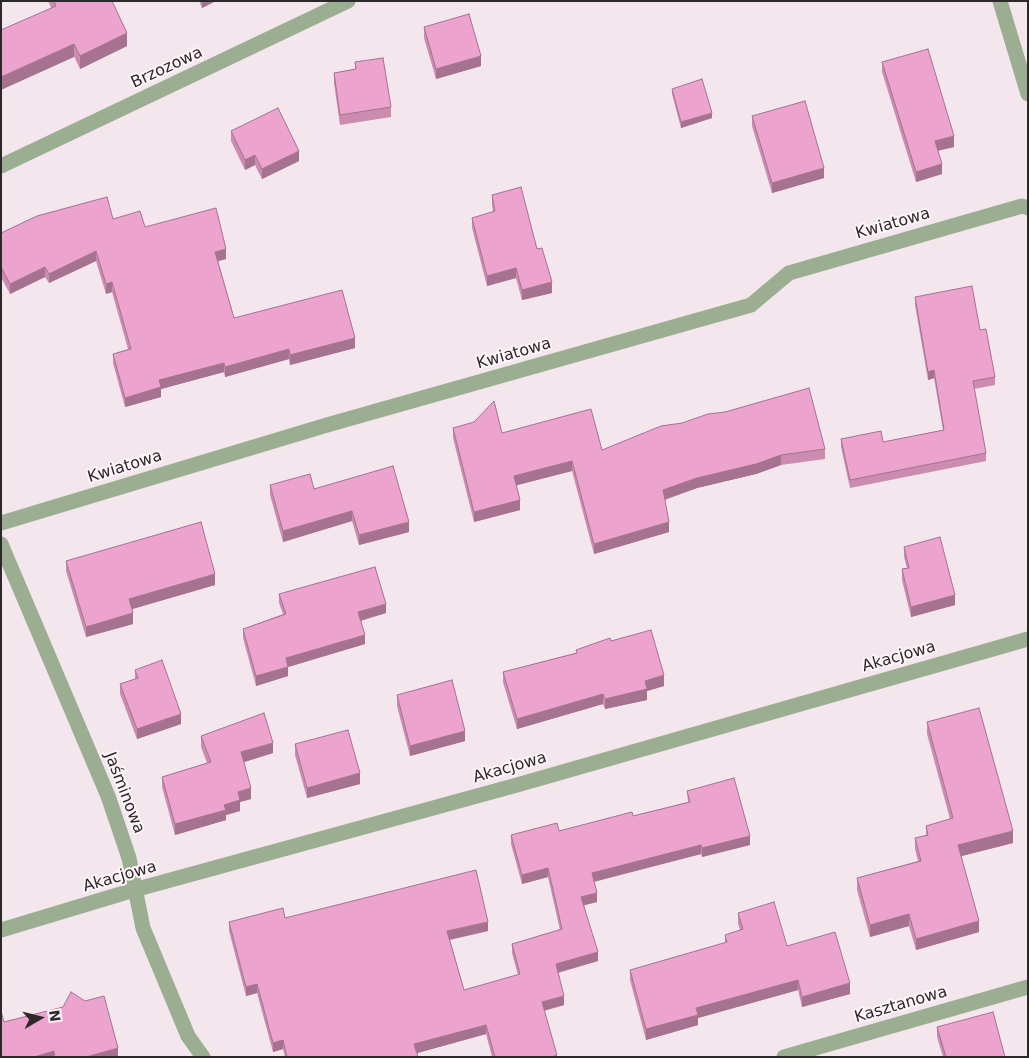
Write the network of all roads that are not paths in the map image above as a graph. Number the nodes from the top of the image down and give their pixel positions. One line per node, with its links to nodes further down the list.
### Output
1 (348, 1): 4 (street, Brzozowa)
2 (1000, 1): 3 (street)
3 (1028, 94)
4 (1, 166)
5 (1028, 208): 6 (street, Kwiatowa)
6 (1, 523)
7 (1, 544): 9 (street, Jaśminowa)
8 (1028, 639): 9 (street, Akacjowa)
9 (134, 890): 10 (street, Akacjowa); 12 (street, Jaśminowa)
10 (1, 930)
11 (1028, 986): 13 (street, Kasztanowa)
12 (203, 1057)
13 (784, 1057)

